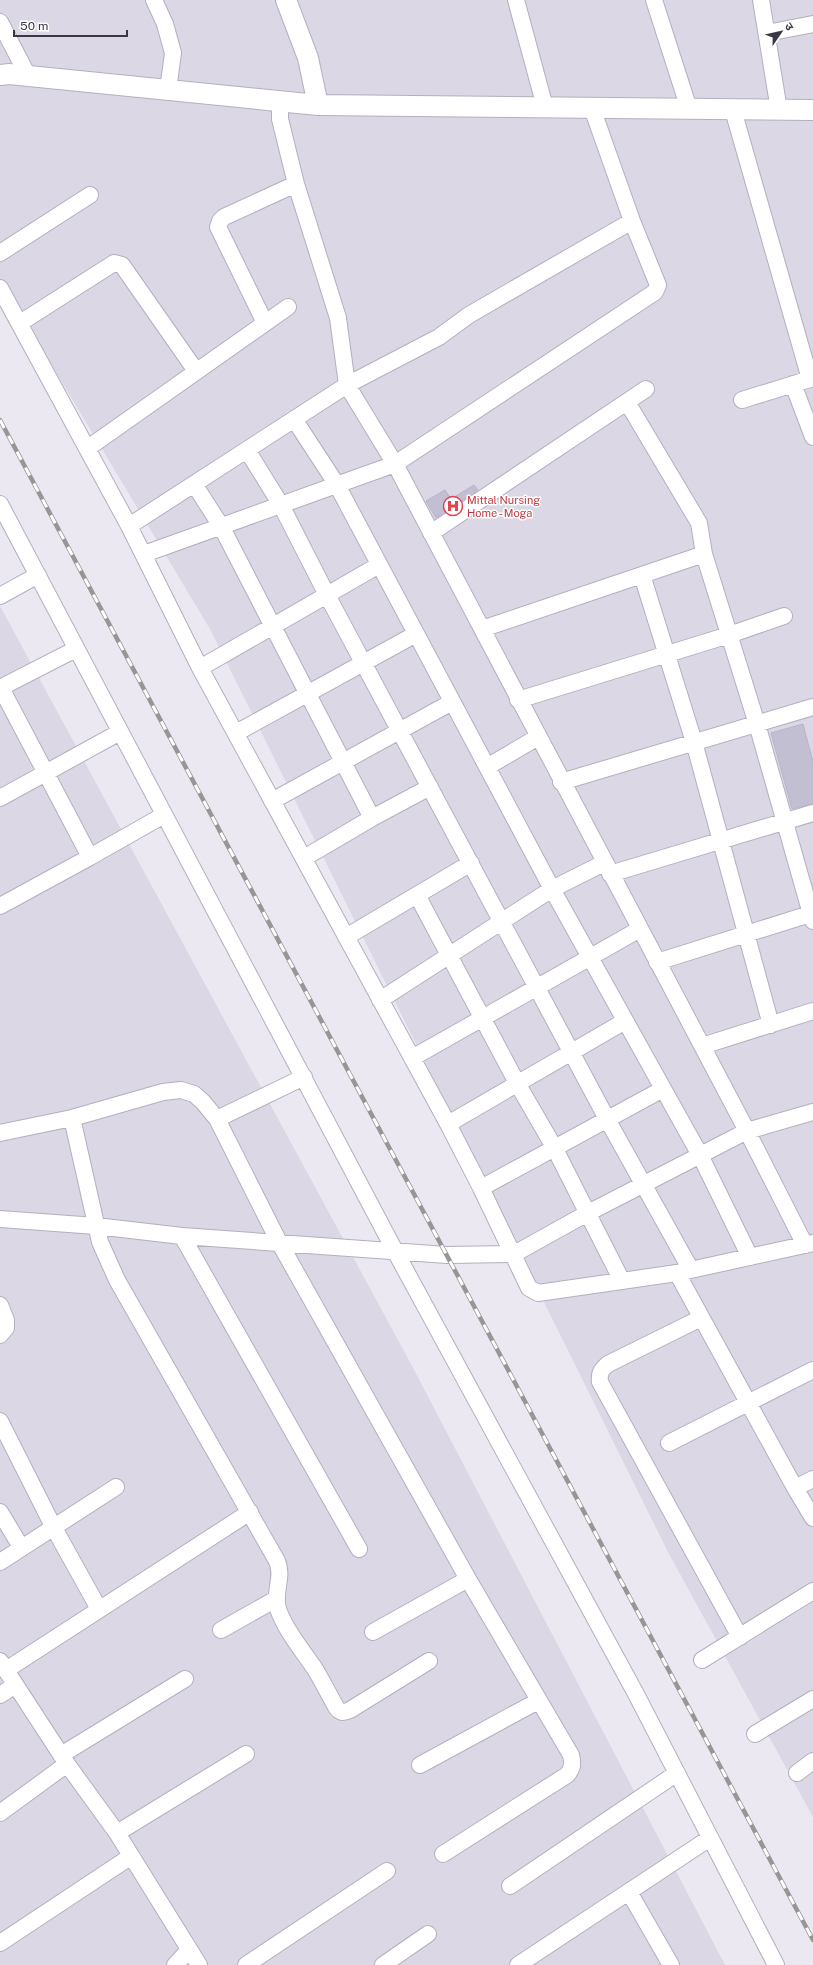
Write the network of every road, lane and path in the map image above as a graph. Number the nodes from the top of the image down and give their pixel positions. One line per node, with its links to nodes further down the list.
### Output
1 (154, 0): 11 (street)
2 (286, 0): 13 (street)
3 (516, 0): 14 (street)
4 (654, 0): 16 (street)
5 (761, 0): 8 (street)
6 (0, 22): 10 (street)
7 (813, 24): 8 (street)
8 (766, 33): 18 (street)
9 (0, 75): 10 (street)
10 (28, 76): 11 (street)
11 (168, 90): 12 (street)
12 (280, 101): 13 (street); 20 (street)
13 (318, 105): 14 (street)
14 (545, 108): 15 (street)
15 (592, 108): 16 (street); 22 (street)
16 (689, 109): 17 (street)
17 (733, 110): 18 (street); 29 (street)
18 (779, 110): 19 (street)
19 (813, 110)
20 (296, 184): 27 (street); 31 (street)
21 (90, 196): 23 (street)
22 (632, 221): 31 (street); 39 (street)
23 (0, 253)
24 (0, 288): 26 (street)
25 (288, 307): 27 (street)
26 (20, 323): 28 (street); 37 (street)
27 (266, 323): 28 (street)
28 (196, 371): 37 (street)
29 (811, 378): 30 (street)
30 (793, 384): 33 (street); 36 (street)
31 (347, 385): 35 (street); 39 (street)
32 (646, 389): 34 (street)
33 (742, 400)
34 (627, 402): 46 (street); 48 (street)
35 (294, 419): 38 (street); 41 (street)
36 (813, 437)
37 (88, 448): 44 (street)
38 (247, 450): 40 (street); 42 (street)
39 (396, 464): 41 (street); 46 (street)
40 (194, 484): 44 (street); 45 (street)
41 (337, 485): 42 (street); 49 (street)
42 (281, 505): 45 (street); 52 (street)
43 (1, 509): 50 (street)
44 (129, 526): 47 (street)
45 (221, 526): 47 (street); 55 (street)
46 (431, 533): 56 (street)
47 (144, 554): 62 (street)
48 (704, 554): 51 (street); 58 (street)
49 (379, 565): 52 (street); 57 (street)
50 (38, 575): 53 (street); 59 (street)
51 (642, 575): 56 (street); 60 (street)
52 (327, 595): 55 (street); 61 (street)
53 (0, 596)
54 (784, 616): 58 (street)
55 (273, 626): 62 (street); 64 (street)
56 (482, 630): 65 (street)
57 (416, 634): 61 (street); 66 (street)
58 (729, 635): 60 (street); 68 (street)
59 (76, 649): 63 (street); 70 (street)
60 (666, 654): 65 (street); 73 (street)
61 (363, 663): 64 (street); 69 (street)
62 (200, 668): 71 (street)
63 (0, 688): 76 (street)
64 (308, 694): 71 (street); 74 (street)
65 (518, 700): 72 (street)
66 (452, 702): 69 (street); 75 (street)
67 (813, 707): 68 (street)
68 (757, 724): 73 (street); 84 (street)
69 (400, 731): 74 (street); 78 (street)
70 (120, 732): 76 (street); 82 (street)
71 (236, 733): 80 (street)
72 (538, 737): 75 (street); 77 (street)
73 (694, 742): 77 (street); 85 (street)
74 (343, 762): 80 (street); 83 (street)
75 (487, 767): 90 (street)
76 (44, 773): 79 (street); 86 (street)
77 (561, 782): 89 (street)
78 (430, 787): 83 (street); 88 (street)
79 (0, 798)
80 (272, 801): 87 (street)
81 (813, 813): 84 (street)
82 (164, 815): 86 (street); 110 (street)
83 (372, 818): 87 (street)
84 (785, 821): 85 (street); 93 (street)
85 (720, 841): 89 (street); 96 (street)
86 (90, 857): 92 (street)
87 (304, 858): 97 (street)
88 (471, 863): 91 (street); 94 (street)
89 (607, 869): 90 (street); 95 (street)
90 (552, 889): 94 (street); 99 (street)
91 (417, 895): 97 (street); 98 (street)
92 (0, 906)
93 (812, 916): 96 (street)
94 (502, 921): 98 (street); 101 (street)
95 (640, 929): 99 (street); 100 (street)
96 (746, 934): 100 (street); 106 (street)
97 (346, 937): 102 (street)
98 (449, 955): 102 (street); 104 (street)
99 (590, 956): 101 (street); 105 (street)
100 (657, 962): 107 (street)
101 (537, 986): 104 (street); 108 (street)
102 (380, 1000): 109 (street)
103 (813, 1011): 106 (street)
104 (482, 1018): 109 (street); 111 (street)
105 (625, 1021): 108 (street); 112 (street)
106 (771, 1024): 107 (street)
107 (702, 1046): 118 (street)
108 (572, 1051): 111 (street); 115 (street)
109 (412, 1058): 117 (street)
110 (304, 1077): 116 (street); 130 (street)
111 (517, 1083): 117 (street); 120 (street)
112 (663, 1089): 115 (street); 121 (street)
113 (813, 1112): 118 (street)
114 (72, 1118): 116 (street); 119 (street); 126 (street)
115 (607, 1119): 120 (street); 122 (street)
116 (217, 1120): 128 (street)
117 (448, 1124): 123 (street)
118 (747, 1131): 121 (street); 129 (street)
119 (0, 1133)
120 (554, 1147): 123 (street); 124 (street)
121 (700, 1155): 122 (street); 132 (street)
122 (644, 1184): 124 (street); 133 (street)
123 (481, 1188): 131 (street)
124 (586, 1214): 131 (street); 134 (street)
125 (0, 1219): 126 (street)
126 (96, 1226): 127 (street); 146 (street)
127 (182, 1236): 128 (street); 150 (street)
128 (279, 1242): 130 (street); 152 (street)
129 (809, 1244): 132 (street)
130 (395, 1251): 131 (street); 172 (street)
131 (514, 1254): 134 (street)
132 (750, 1257): 133 (street)
133 (684, 1272): 134 (street); 136 (street)
134 (622, 1281)
135 (0, 1305): 137 (street)
136 (701, 1318): 139 (street); 158 (street)
137 (0, 1335)
138 (813, 1370): 139 (street)
139 (748, 1402): 141 (street); 144 (street)
140 (0, 1420): 148 (street)
141 (669, 1443)
142 (813, 1479): 144 (street)
143 (116, 1487): 148 (street)
144 (796, 1488): 147 (street)
145 (0, 1512): 149 (street)
146 (250, 1512): 154 (street); 155 (street)
147 (813, 1518)
148 (54, 1528): 149 (street); 155 (street)
149 (21, 1547): 151 (street)
150 (360, 1549)
151 (0, 1562)
152 (468, 1579): 157 (street); 166 (street)
153 (813, 1590): 158 (street)
154 (276, 1599): 156 (street); 160 (street)
155 (99, 1609): 161 (street)
156 (221, 1630)
157 (373, 1632)
158 (740, 1637): 159 (street)
159 (702, 1660)
160 (429, 1661)
161 (3, 1665): 163 (street)
162 (185, 1679): 169 (street)
163 (15, 1685): 164 (street); 169 (street)
164 (0, 1695)
165 (813, 1699): 167 (street)
166 (538, 1701): 171 (street); 177 (street)
167 (755, 1734)
168 (246, 1754): 175 (street)
169 (64, 1760): 174 (street); 175 (street)
170 (813, 1761): 173 (street)
171 (420, 1765)
172 (677, 1773): 176 (street); 180 (street)
173 (797, 1773)
174 (0, 1813)
175 (118, 1833): 178 (street)
176 (710, 1838): 181 (street); 191 (street)
177 (443, 1854)
178 (130, 1856): 183 (street); 184 (street)
179 (387, 1870): 187 (street)
180 (510, 1886)
181 (629, 1892): 189 (street); 190 (street)
182 (428, 1934): 188 (street)
183 (0, 1943)
184 (188, 1950): 185 (street); 186 (street)
185 (175, 1965)
186 (199, 1965)
187 (246, 1965)
188 (383, 1965)
189 (518, 1965)
190 (671, 1965)
191 (776, 1965)

